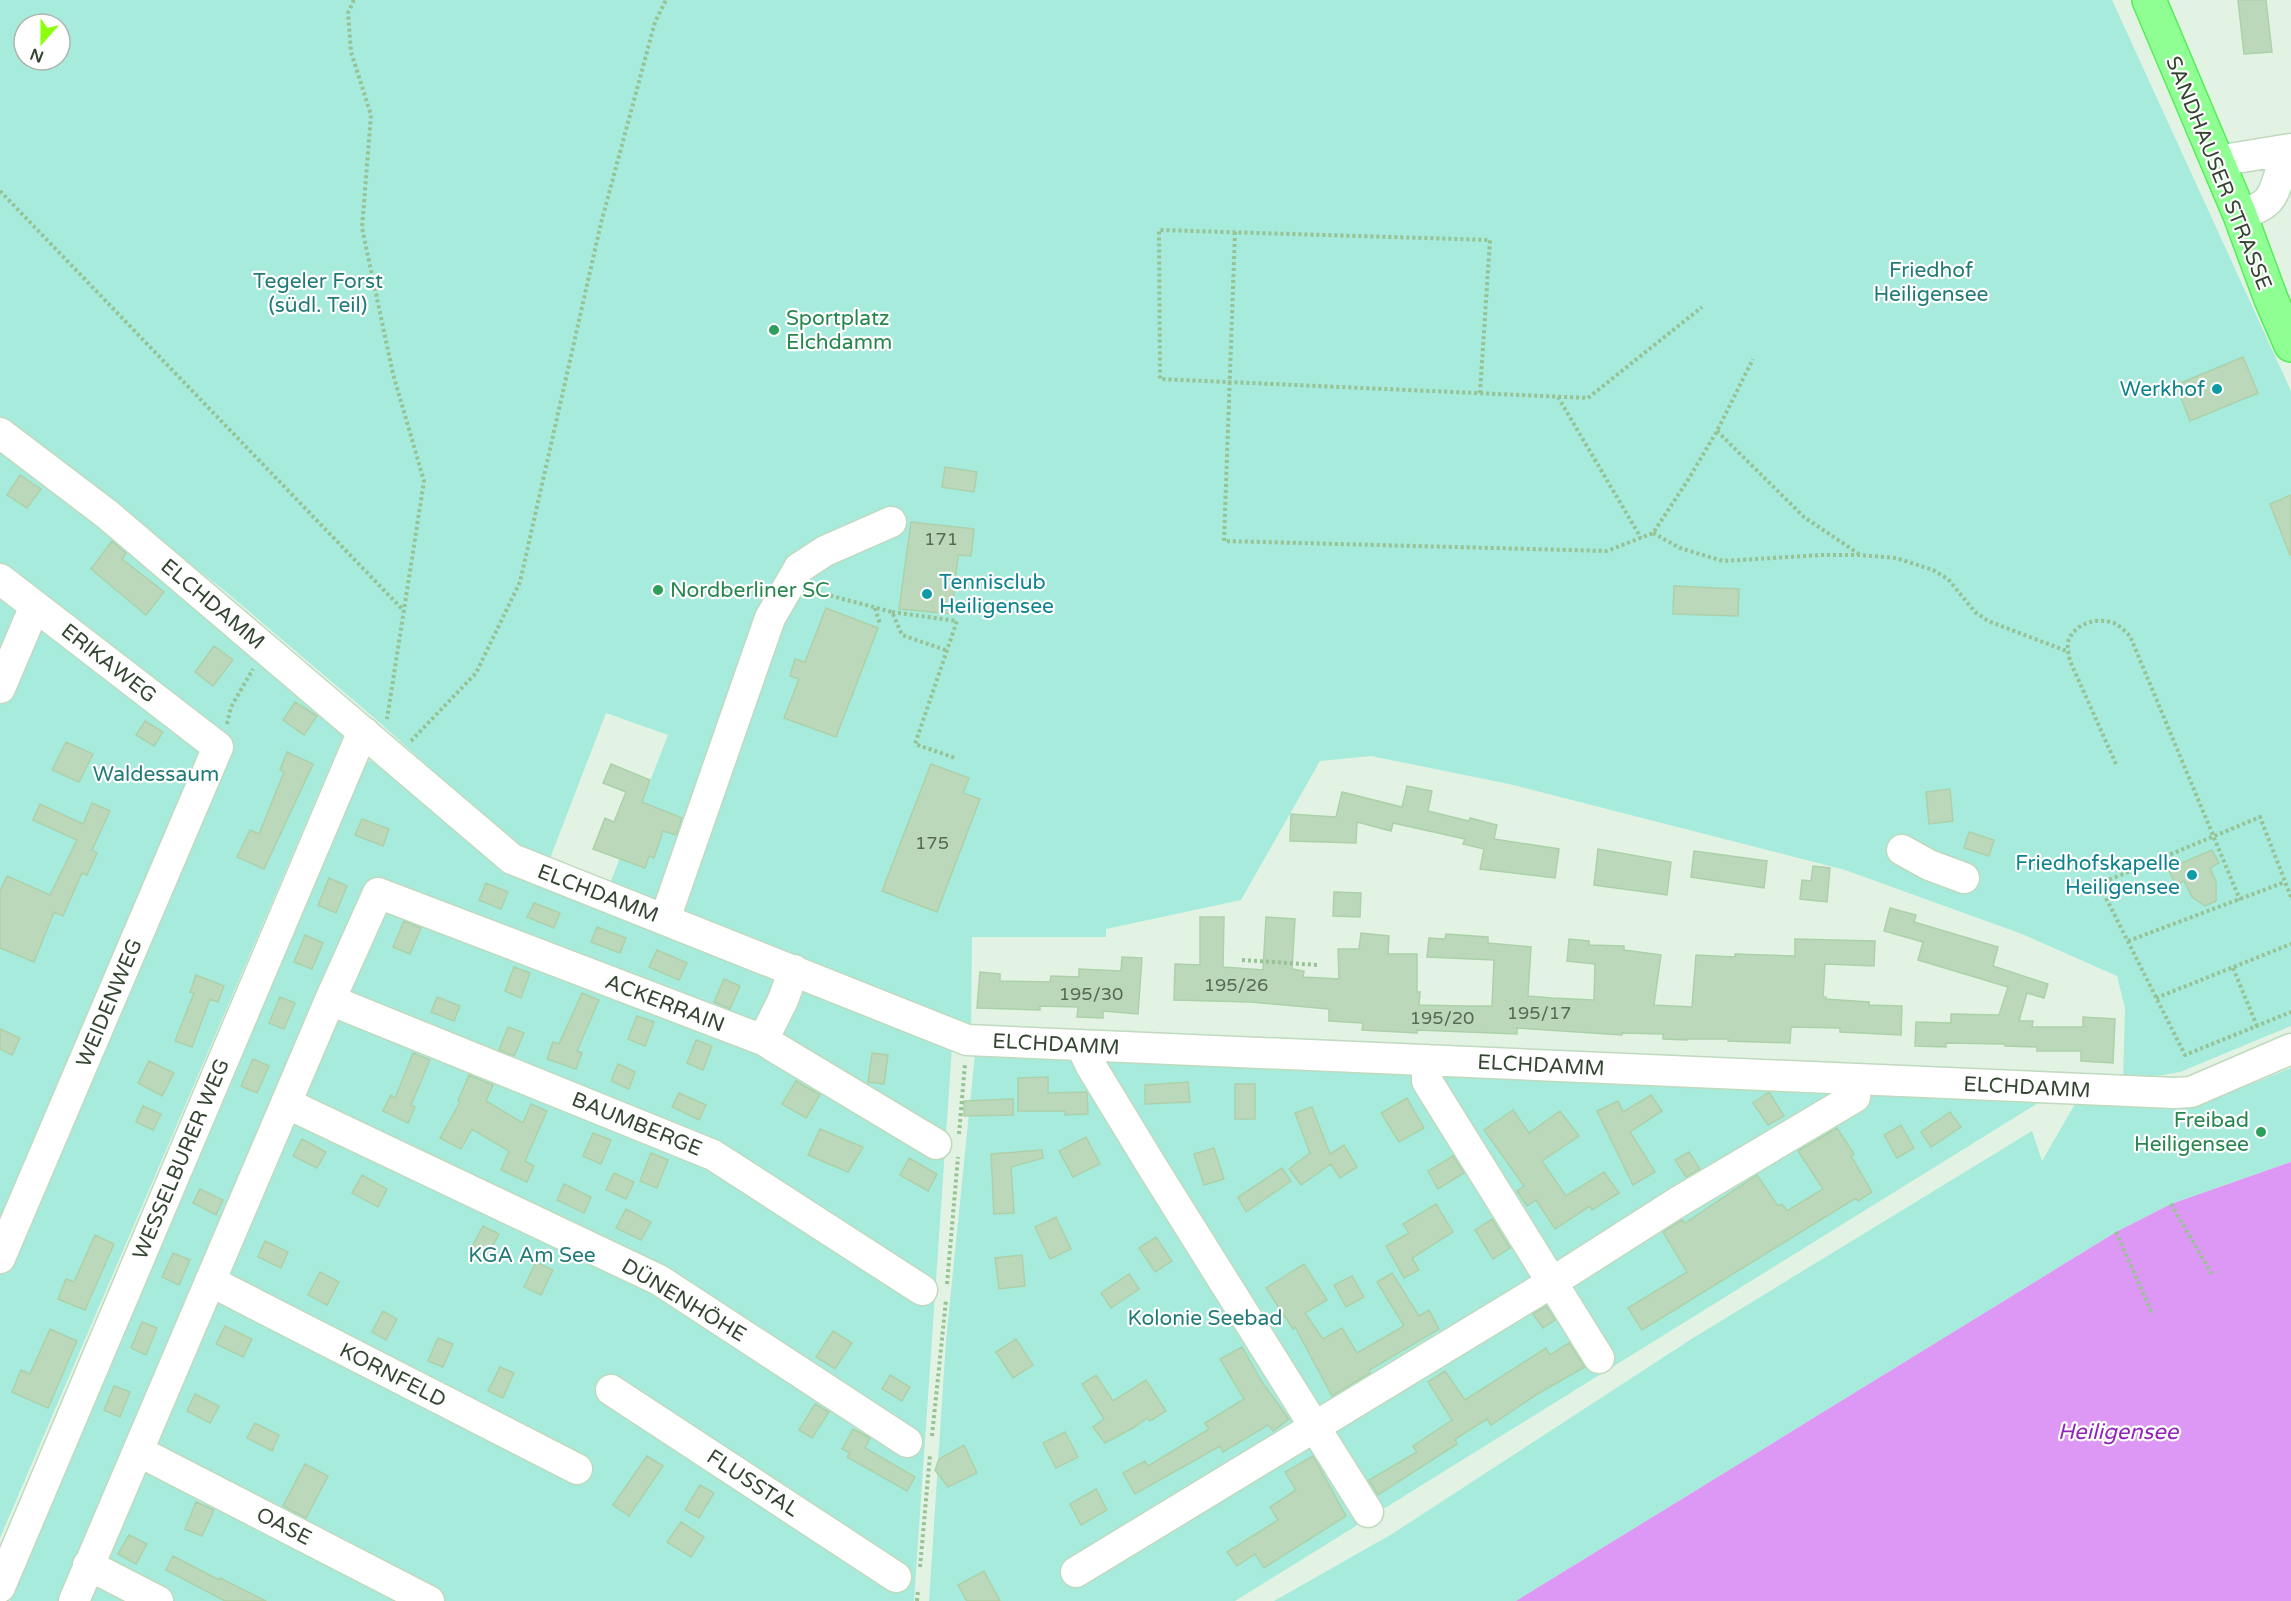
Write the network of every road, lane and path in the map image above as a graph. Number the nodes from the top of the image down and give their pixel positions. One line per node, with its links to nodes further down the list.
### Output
1 (354, 0): 26 (path)
2 (666, 0): 33 (path)
3 (2151, 1): 5 (main road, SANDHAUSER STRASSE)
4 (2291, 149): 5 (street)
5 (2217, 161): 8 (main road, SANDHAUSER STRASSE)
6 (2291, 161): 8 (street)
7 (0, 191): 26 (path)
8 (2240, 215): 11 (main road, SANDHAUSER STRASSE)
9 (1235, 232): 13 (path); 13 (path); 14 (path)
10 (1702, 307): 15 (path)
11 (2291, 345)
12 (1753, 358): 16 (path)
13 (1231, 383): 14 (path); 20 (path)
14 (1480, 393): 15 (path)
15 (1557, 396): 20 (path)
16 (1717, 431): 19 (path); 21 (path)
17 (0, 433): 29 (street, ELCHDAMM)
18 (891, 522): 23 (street)
19 (1653, 533): 20 (path); 21 (path)
20 (1641, 538)
21 (1860, 555): 31 (path)
22 (0, 579): 24 (street, ERIKAWEG)
23 (789, 585): 25 (path); 43 (street)
24 (35, 606): 32 (street); 34 (street, ERIKAWEG)
25 (874, 608): 27 (path); 28 (path)
26 (403, 610): 33 (path)
27 (892, 612): 30 (path); 30 (path)
28 (880, 624)
29 (265, 649): 33 (street, ELCHDAMM); 34 (path)
30 (948, 651): 35 (path)
31 (2069, 652): 36 (path); 37 (path)
32 (0, 688)
33 (380, 746): 43 (street, ELCHDAMM); 80 (street, WESSELBURER WEG)
34 (218, 747): 64 (street, WEIDENWEG)
35 (955, 758)
36 (2116, 764)
37 (2214, 836): 40 (path); 42 (path); 44 (path)
38 (1902, 850): 39 (street)
39 (1964, 878)
40 (2285, 882): 41 (path); 42 (path)
41 (2291, 897)
42 (2240, 900): 44 (path)
43 (665, 919): 49 (street, ELCHDAMM)
44 (2128, 941): 50 (path)
45 (2291, 944): 48 (path)
46 (1242, 960): 47 (path)
47 (1318, 965)
48 (2233, 968): 50 (path); 53 (path)
49 (794, 970): 54 (street); 55 (street, ELCHDAMM)
50 (2156, 998): 53 (path)
51 (330, 999): 54 (street, ACKERRAIN); 60 (street); 68 (street, BAUMBERGE)
52 (2291, 1012): 53 (path)
53 (2257, 1026)
54 (763, 1040): 61 (street, ACKERRAIN)
55 (967, 1040): 56 (street, ELCHDAMM); 61 (path)
56 (1081, 1045): 58 (street, ELCHDAMM); 72 (street)
57 (2291, 1049): 59 (street, ELCHDAMM)
58 (1426, 1060): 59 (street, ELCHDAMM); 67 (street)
59 (1857, 1080): 67 (street)
60 (286, 1103): 66 (street); 73 (street, DÜNENHÖHE)
61 (951, 1142): 73 (path)
62 (2171, 1204): 65 (path)
63 (2116, 1232): 69 (path)
64 (0, 1258)
65 (2213, 1276)
66 (210, 1281): 74 (street); 75 (street, KORNFELD)
67 (1551, 1283): 70 (street); 72 (street)
68 (922, 1290)
69 (2153, 1315)
70 (1599, 1358)
71 (611, 1390): 79 (street, FLUSSTAL)
72 (1315, 1427): 76 (street); 78 (street)
73 (923, 1446): 84 (path)
74 (138, 1450): 77 (street); 83 (street, OASE)
75 (577, 1469)
76 (1368, 1512)
77 (88, 1565): 81 (street); 82 (street)
78 (1076, 1572)
79 (896, 1577)
80 (0, 1587)
81 (74, 1601)
82 (158, 1601)
83 (429, 1601)
84 (917, 1601)

